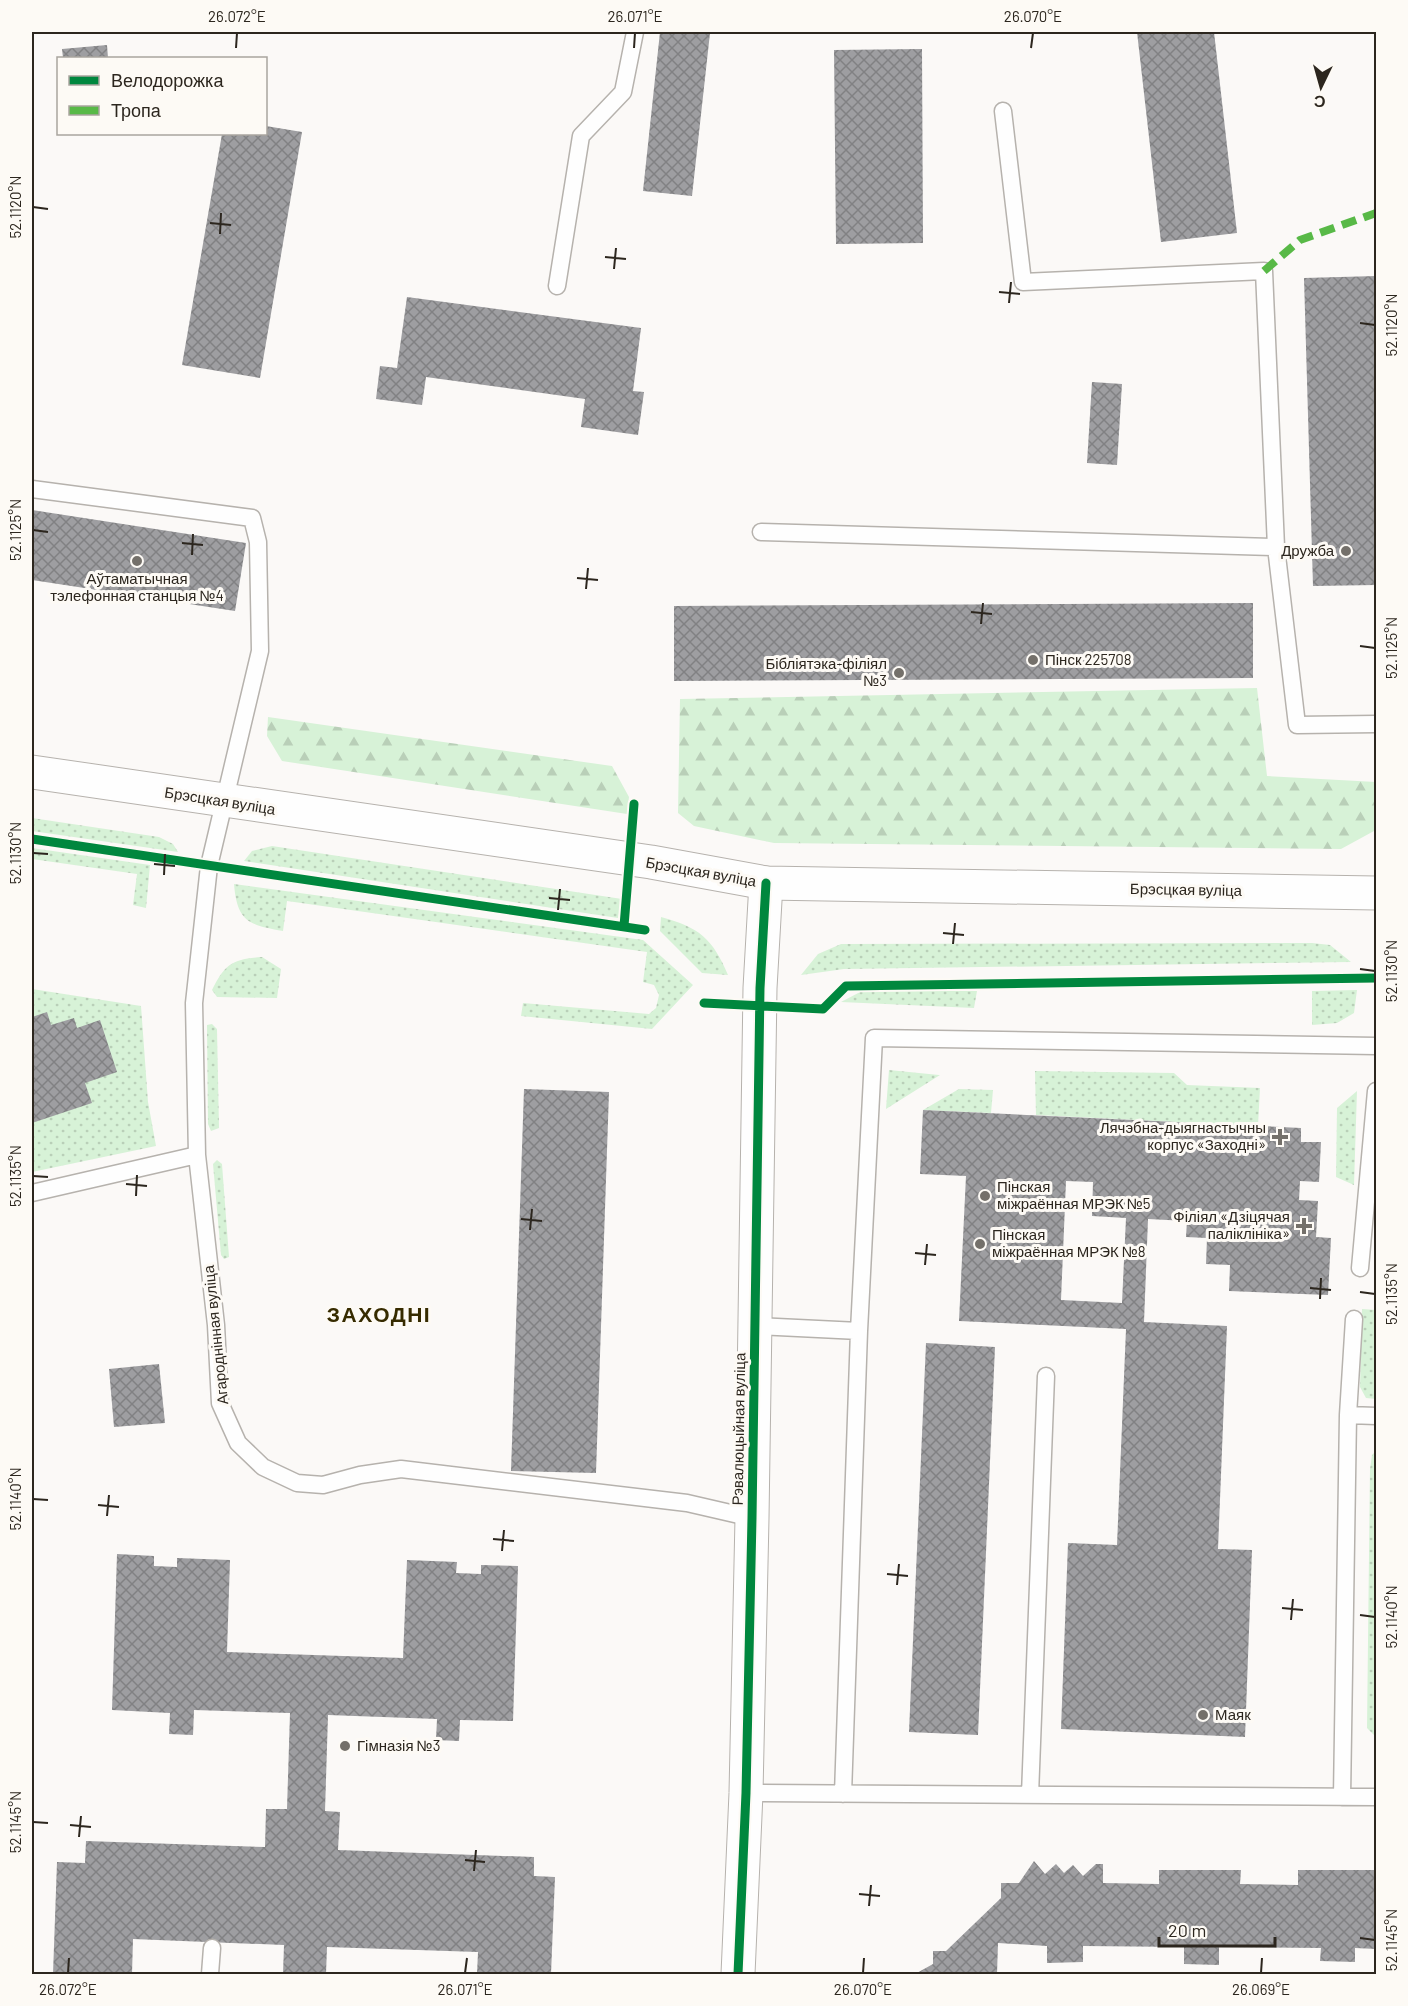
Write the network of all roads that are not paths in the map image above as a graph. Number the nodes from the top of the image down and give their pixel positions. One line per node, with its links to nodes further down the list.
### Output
1 (635, 32): 3 (lane)
2 (1003, 111): 6 (lane)
3 (557, 286)
4 (32, 489): 9 (lane, Агароднінная вуліца)
5 (761, 532): 6 (lane)
6 (1276, 547): 7 (lane)
7 (1377, 724)
8 (32, 772): 9 (main road, Брэсцкая вуліца)
9 (223, 801): 10 (main road, Брэсцкая вуліца); 15 (lane, Агароднінная вуліца)
10 (766, 883): 11 (main road, Брэсцкая вуліца); 19 (main road, Рэвалюцыйная вуліца)
11 (1377, 893)
12 (1377, 1046): 20 (lane)
13 (1377, 1091): 14 (lane)
14 (1374, 1144): 17 (lane)
15 (197, 1155): 16 (lane); 24 (lane, Агароднінная вуліца)
16 (32, 1193)
17 (1360, 1268)
18 (1354, 1319): 22 (lane)
19 (755, 1326): 20 (lane); 24 (main road, Рэвалюцыйная вуліца)
20 (859, 1331): 26 (lane)
21 (1046, 1376): 27 (lane)
22 (1348, 1415): 23 (lane); 28 (lane)
23 (1377, 1416)
24 (752, 1518): 25 (main road, Рэвалюцыйная вуліца)
25 (746, 1793): 26 (lane); 32 (main road, Рэвалюцыйная вуліца)
26 (843, 1794): 27 (lane)
27 (1030, 1795): 28 (lane)
28 (1342, 1797): 29 (lane)
29 (1377, 1797)
30 (212, 1948): 31 (lane)
31 (210, 1974)
32 (738, 1974)

